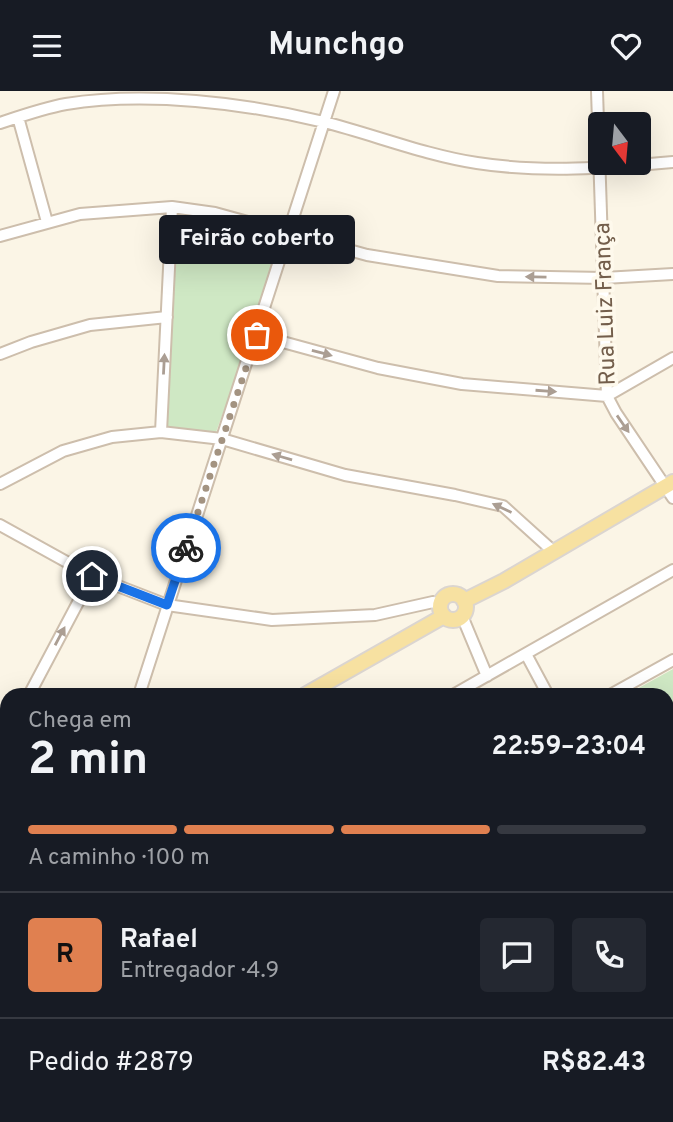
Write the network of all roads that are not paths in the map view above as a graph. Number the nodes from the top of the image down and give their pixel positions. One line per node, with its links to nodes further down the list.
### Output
1 (334, 91): 6 (street)
2 (597, 91): 3 (street, Rua Luiz França)
3 (598, 112)
4 (18, 117): 5 (street); 6 (street); 12 (street)
5 (0, 123)
6 (325, 123): 9 (street); 13 (street)
7 (673, 162): 8 (street)
8 (651, 163)
9 (588, 167)
10 (599, 175): 16 (street, Rua Luiz França)
11 (172, 207): 12 (street); 13 (street); 17 (street)
12 (47, 222): 14 (street)
13 (290, 232): 16 (street, one-way to 13); 18 (street)
14 (0, 236)
15 (673, 274): 16 (street)
16 (604, 278): 21 (street, Rua Luiz França)
17 (167, 317): 19 (street); 22 (street, one-way to 17)
18 (257, 335): 21 (street, one-way to 21); 23 (street)
19 (0, 355)
20 (673, 358): 21 (street)
21 (607, 396): 25 (street, Rua Luiz França, one-way to 25)
22 (161, 432): 23 (street); 24 (street)
23 (222, 439): 27 (street, one-way to 23); 30 (street)
24 (0, 484)
25 (671, 489): 27 (main road)
26 (0, 525): 29 (street)
27 (554, 551): 31 (main road)
28 (673, 570): 33 (street)
29 (92, 576): 30 (street); 36 (street, one-way to 29)
30 (167, 605): 32 (street); 37 (street)
31 (463, 608): 32 (main road); 32 (main road); 35 (street)
32 (442, 611): 38 (main road)
33 (526, 654): 35 (street); 40 (street)
34 (673, 660): 41 (street)
35 (487, 676): 39 (street)
36 (33, 688)
37 (141, 688)
38 (316, 688)
39 (466, 688)
40 (544, 688)
41 (623, 688)

